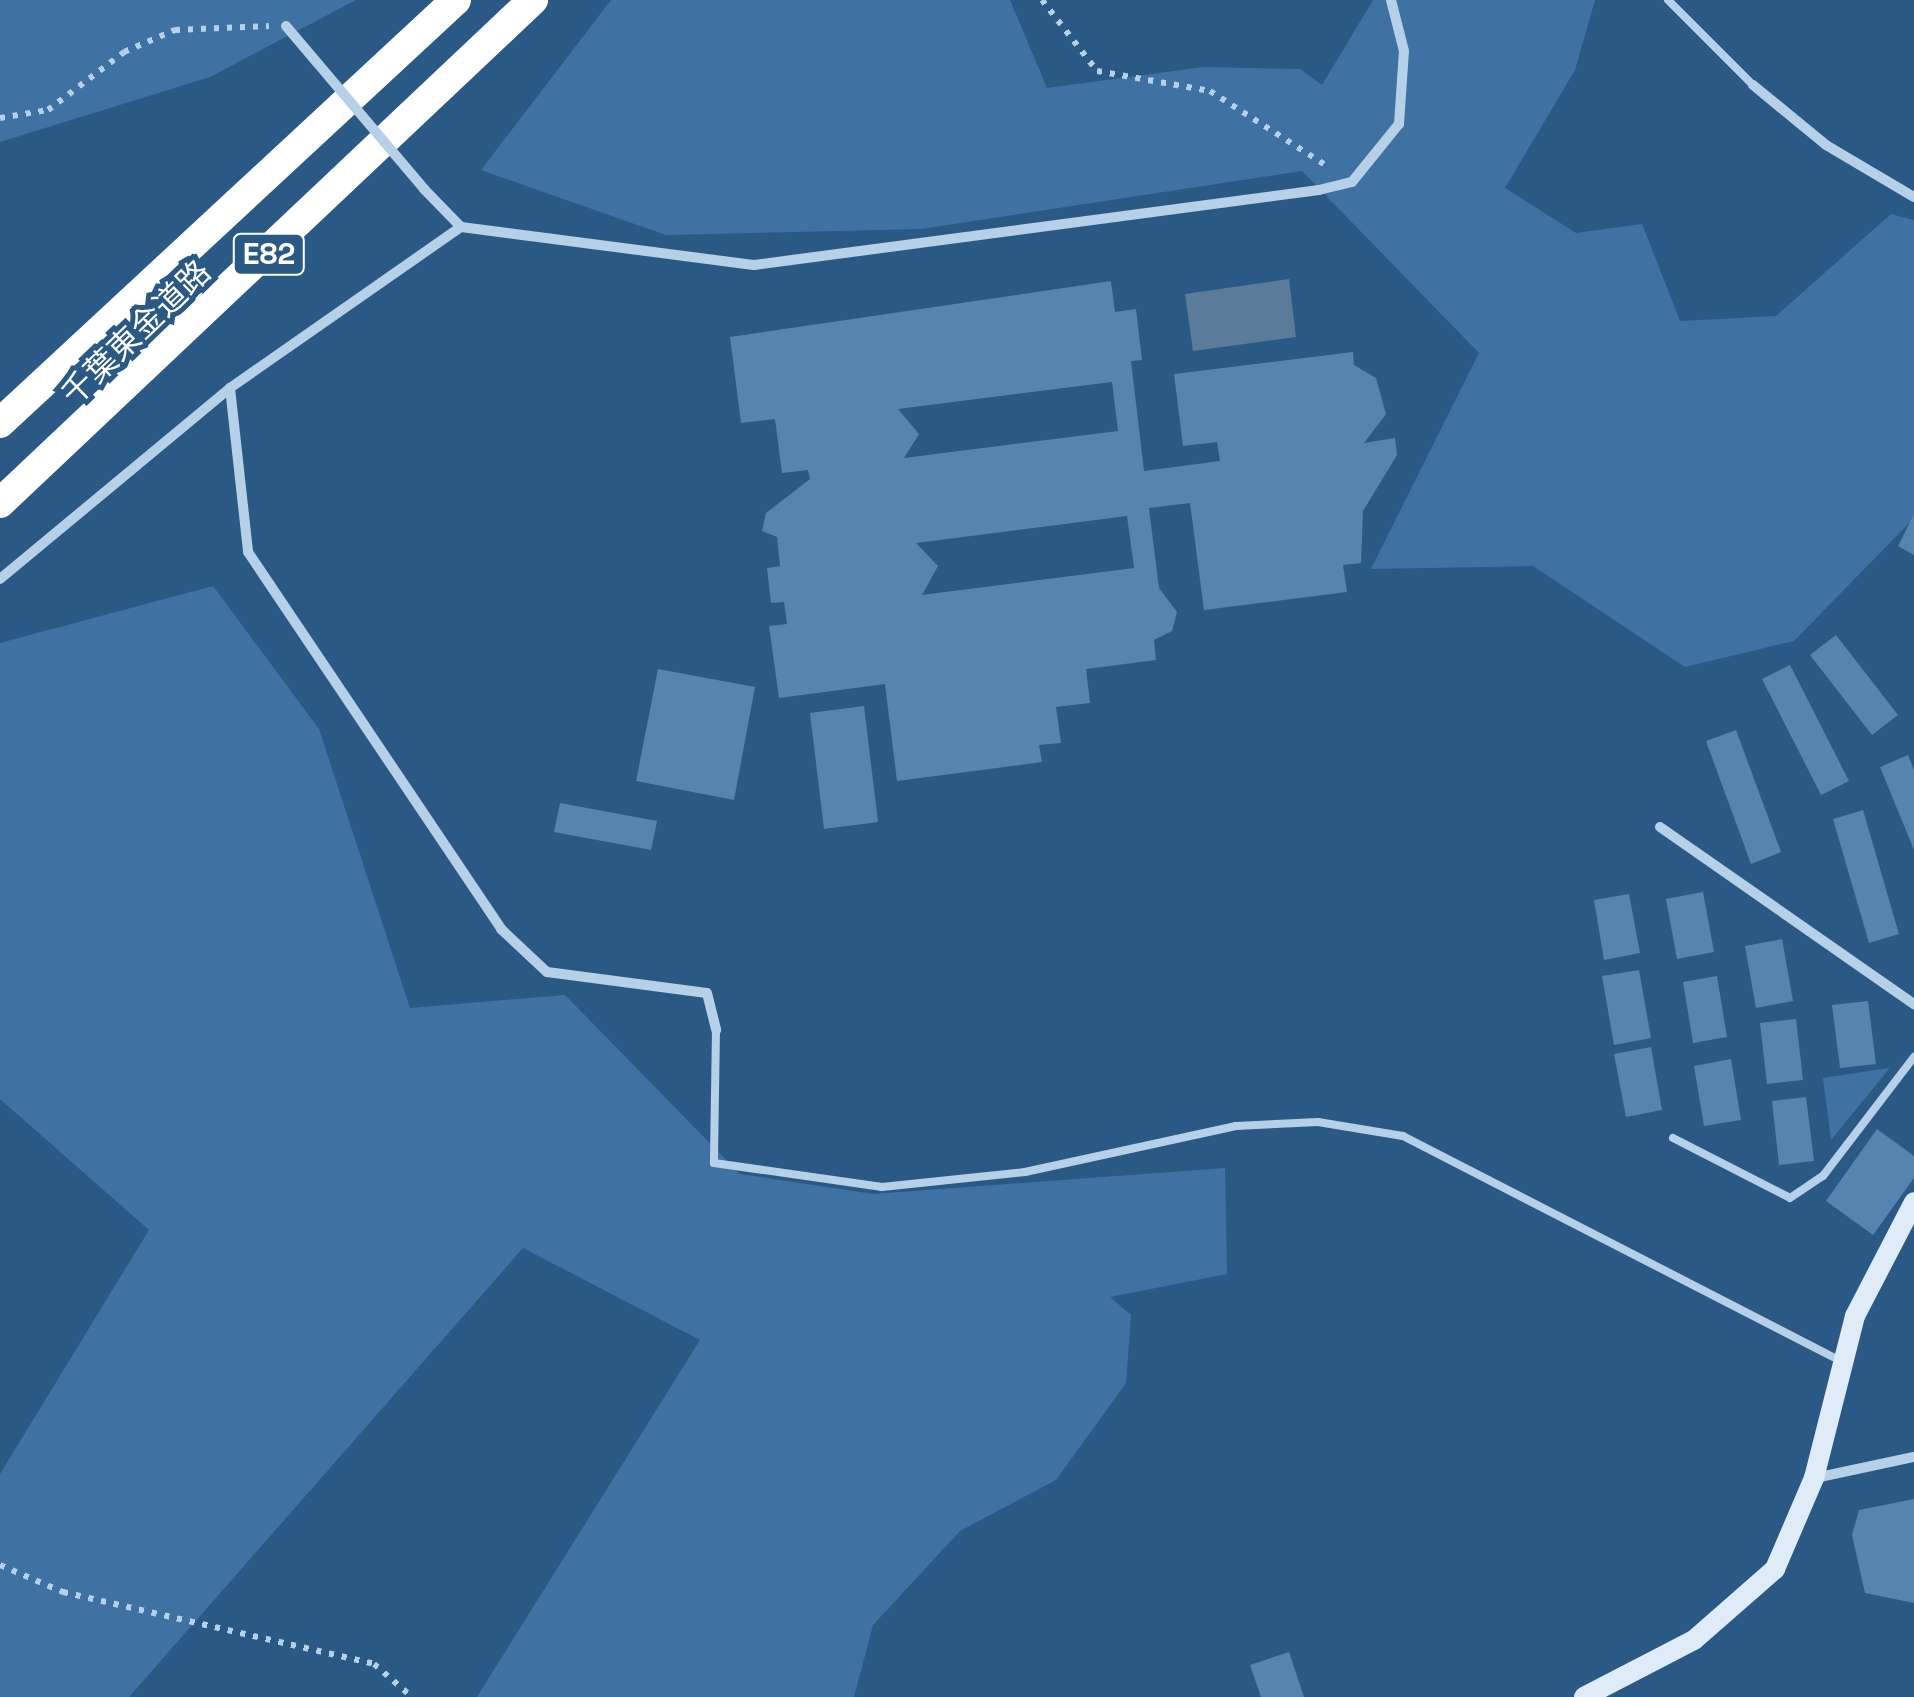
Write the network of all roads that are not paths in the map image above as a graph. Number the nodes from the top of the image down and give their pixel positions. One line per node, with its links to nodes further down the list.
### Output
1 (456, 0): 10 (highway, 千葉東金道路 / E82)
2 (533, 0): 11 (highway, 千葉東金道路 / E82)
3 (1391, 0): 8 (street)
4 (1668, 0): 6 (lane)
5 (286, 26): 8 (street, bridge)
6 (1753, 85): 7 (street)
7 (1914, 196)
8 (461, 227): 9 (street)
9 (230, 388): 12 (street); 15 (street)
10 (0, 422)
11 (0, 503)
12 (0, 579)
13 (1660, 827): 14 (street)
14 (1914, 1004)
15 (716, 1030): 19 (lane)
16 (1914, 1057): 17 (lane)
17 (1673, 1138)
18 (1914, 1202): 19 (street)
19 (1843, 1362): 21 (street)
20 (1914, 1457): 21 (street)
21 (1814, 1478): 22 (street)
22 (1584, 1697)

